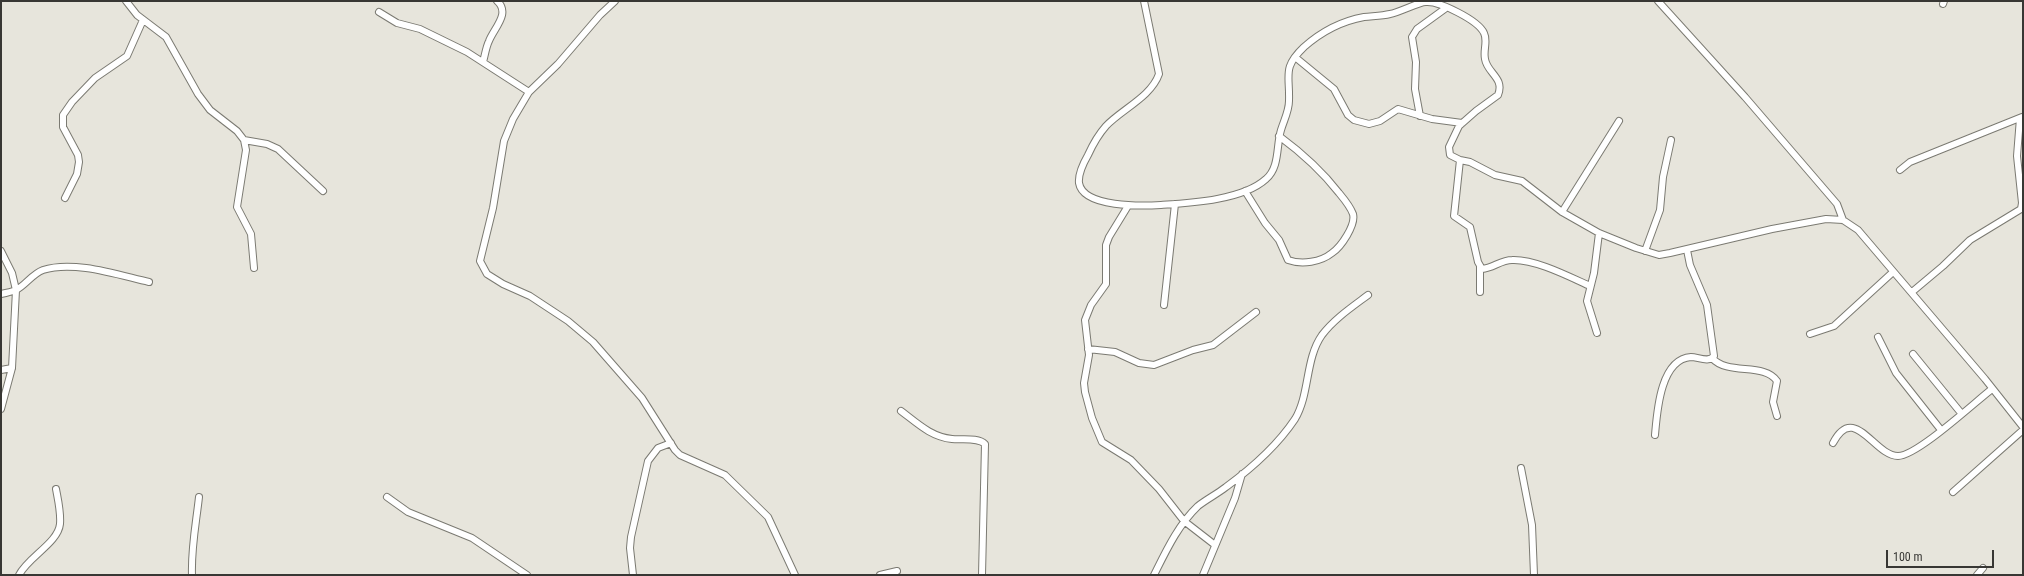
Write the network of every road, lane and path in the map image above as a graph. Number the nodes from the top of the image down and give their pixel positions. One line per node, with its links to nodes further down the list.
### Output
1 (126, 1): 10 (street)
2 (497, 1): 12 (street)
3 (615, 1): 13 (street)
4 (1142, 1): 27 (street)
5 (1409, 1): 7 (street)
6 (1658, 1): 30 (street)
7 (1411, 8): 8 (street); 11 (street)
8 (1446, 8): 14 (street); 17 (street)
9 (378, 12): 12 (street)
10 (143, 20): 19 (street); 25 (street)
11 (1295, 57): 14 (street); 18 (street)
12 (483, 62): 13 (street)
13 (529, 92): 63 (street)
14 (1420, 116): 17 (street)
15 (2022, 117): 22 (street); 28 (street)
16 (1619, 120): 29 (street)
17 (1462, 123): 21 (street)
18 (1279, 136): 24 (street); 24 (street)
19 (244, 140): 23 (street); 36 (street)
20 (1670, 140): 34 (street)
21 (1460, 160): 29 (street); 35 (street)
22 (1900, 170)
23 (324, 191)
24 (1245, 191): 26 (street)
25 (65, 198)
26 (1175, 204): 27 (street); 45 (street)
27 (1128, 206): 50 (street)
28 (2022, 210): 42 (street)
29 (1562, 212): 31 (street)
30 (1843, 220): 32 (street); 37 (street)
31 (1599, 233): 34 (street); 39 (street)
32 (1687, 250): 34 (street); 52 (street)
33 (1, 251): 40 (street)
34 (1645, 251)
35 (1480, 267): 39 (street); 41 (street)
36 (254, 268)
37 (1893, 272): 42 (street); 48 (street)
38 (149, 282): 40 (street)
39 (1590, 286): 47 (street)
40 (16, 290): 43 (street); 53 (street)
41 (1480, 292)
42 (1912, 292): 55 (street)
43 (1, 294)
44 (1368, 295): 66 (street)
45 (1164, 305)
46 (1256, 312): 50 (street)
47 (1597, 333)
48 (1810, 334)
49 (1878, 337): 61 (street)
50 (1088, 349): 71 (street)
51 (1913, 354): 58 (street)
52 (1712, 358): 59 (street); 62 (street)
53 (12, 368): 54 (street); 56 (street)
54 (1, 370)
55 (1992, 389): 58 (street); 60 (street)
56 (1, 409)
57 (901, 411): 81 (street)
58 (1961, 414): 61 (street)
59 (1777, 416)
60 (2023, 429): 68 (street)
61 (1941, 430): 64 (street)
62 (1655, 435)
63 (671, 443): 78 (street); 79 (street)
64 (1833, 443)
65 (1521, 468): 84 (street)
66 (1242, 474): 71 (street); 72 (street)
67 (56, 489): 75 (street)
68 (1953, 492)
69 (199, 497): 76 (street)
70 (387, 497): 77 (street)
71 (1184, 521): 72 (street); 82 (street)
72 (1215, 545): 83 (street)
73 (1983, 568): 85 (street)
74 (897, 571): 80 (street)
75 (20, 575)
76 (192, 575)
77 (527, 575)
78 (633, 575)
79 (795, 575)
80 (880, 575)
81 (982, 575)
82 (1154, 575)
83 (1203, 575)
84 (1534, 575)
85 (1977, 575)

